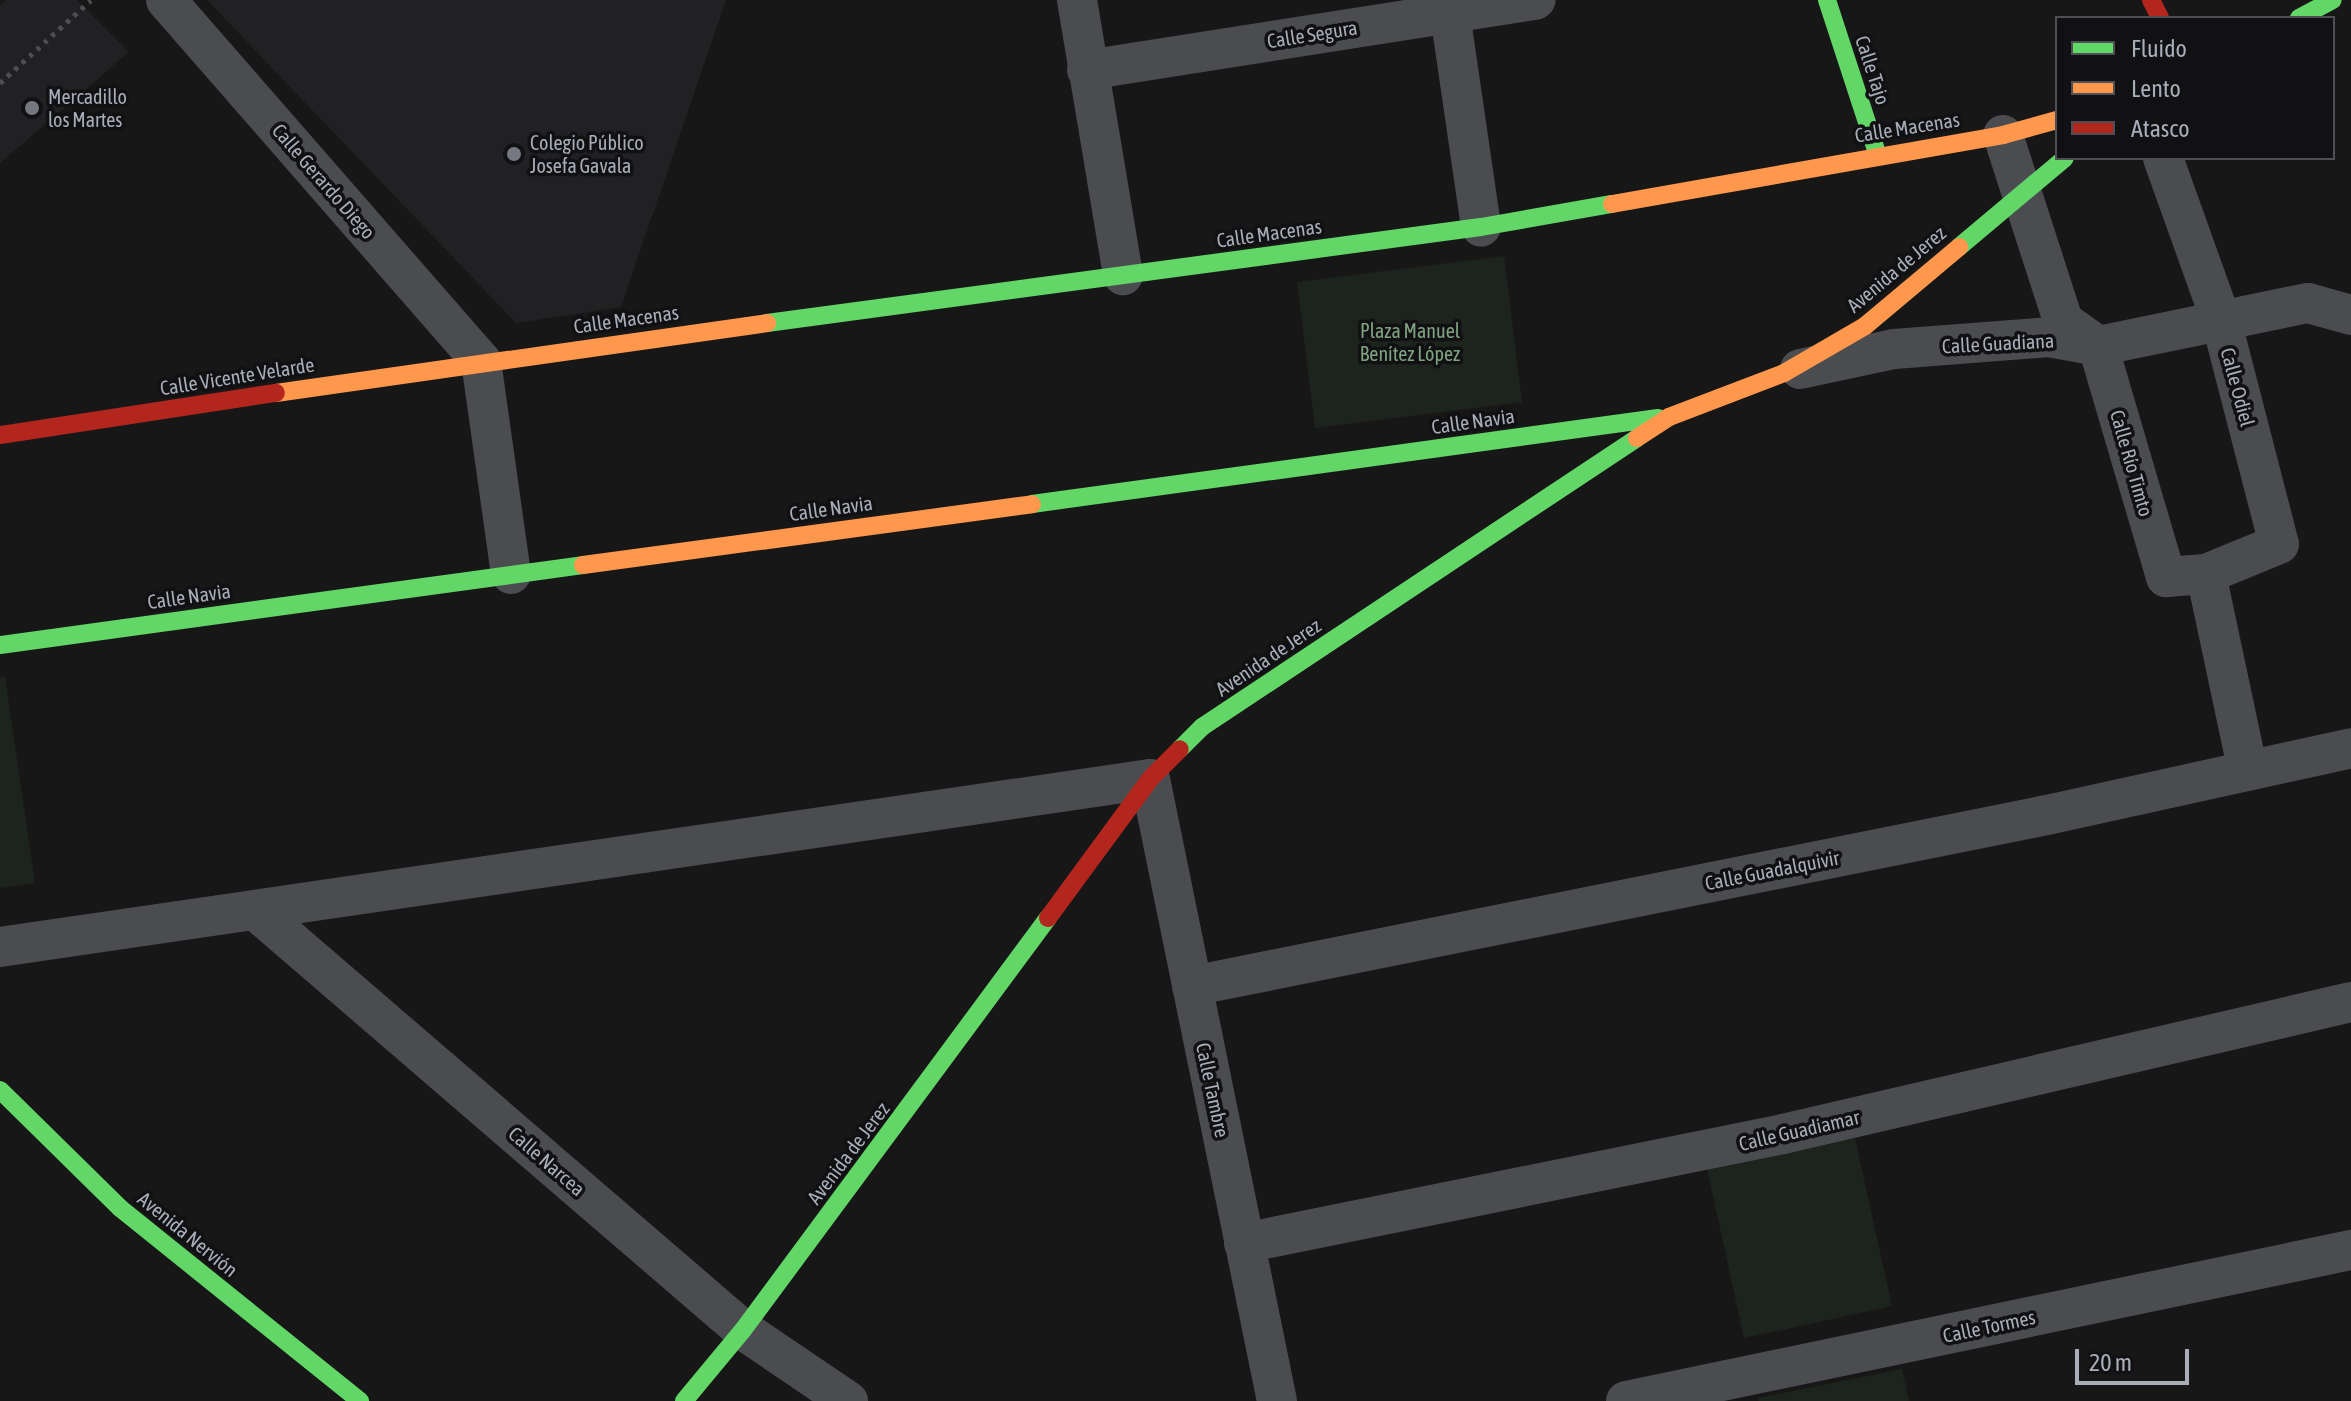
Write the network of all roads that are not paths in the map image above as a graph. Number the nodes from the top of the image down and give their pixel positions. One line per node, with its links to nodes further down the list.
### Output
1 (166, 0): 20 (street, Calle Gerardo Diego)
2 (1077, 0): 8 (street)
3 (1536, 0): 6 (street, Calle Segura)
4 (1827, 0): 11 (street, Calle Tajo)
5 (2333, 0): 7 (street)
6 (1448, 6): 8 (street, Calle Segura); 15 (street)
7 (2303, 16)
8 (1087, 70): 16 (street)
9 (2055, 121): 10 (street, Calle Macenas)
10 (2003, 135): 11 (street, Calle Macenas); 14 (street)
11 (1877, 153): 15 (street, Calle Macenas)
12 (2062, 160): 14 (street, Avenida de Jerez)
13 (2164, 160): 18 (street, Calle Odiel)
14 (2022, 192): 19 (street); 21 (street, Avenida de Jerez)
15 (1481, 227): 16 (street, Calle Macenas)
16 (1123, 275): 20 (street, Calle Macenas)
17 (2351, 315): 18 (street, Calle Guadiana)
18 (2221, 320): 19 (street, Calle Guadiana); 25 (street, Calle Odiel)
19 (2098, 346): 21 (street, Calle Guadiana); 25 (street, Calle Río Timto)
20 (481, 361): 23 (street, Calle Vicente Velarde); 24 (street)
21 (1784, 373): 22 (street, Avenida de Jerez)
22 (1669, 417): 24 (street, Calle Navia); 29 (street, Avenida de Jerez)
23 (0, 435)
24 (511, 574): 26 (street, Calle Navia)
25 (2206, 574): 28 (street)
26 (0, 645)
27 (2351, 748): 28 (street, Calle Guadalquivir)
28 (2248, 771): 32 (street, Calle Guadalquivir)
29 (1150, 779): 30 (street); 32 (street, Calle Tambre); 37 (street, Avenida de Jerez)
30 (255, 910): 31 (street); 37 (street, Calle Narcea)
31 (0, 947)
32 (1192, 986): 35 (street, Calle Tambre)
33 (2351, 1002): 35 (street, Calle Guadiamar)
34 (0, 1090): 38 (street, Avenida Nervión)
35 (1244, 1243): 41 (street, Calle Tambre)
36 (2351, 1250): 42 (street, Calle Tormes)
37 (743, 1330): 39 (street, Avenida de Jerez); 40 (street, Calle Narcea)
38 (360, 1401)
39 (684, 1401)
40 (848, 1401)
41 (1277, 1401)
42 (1626, 1401)

